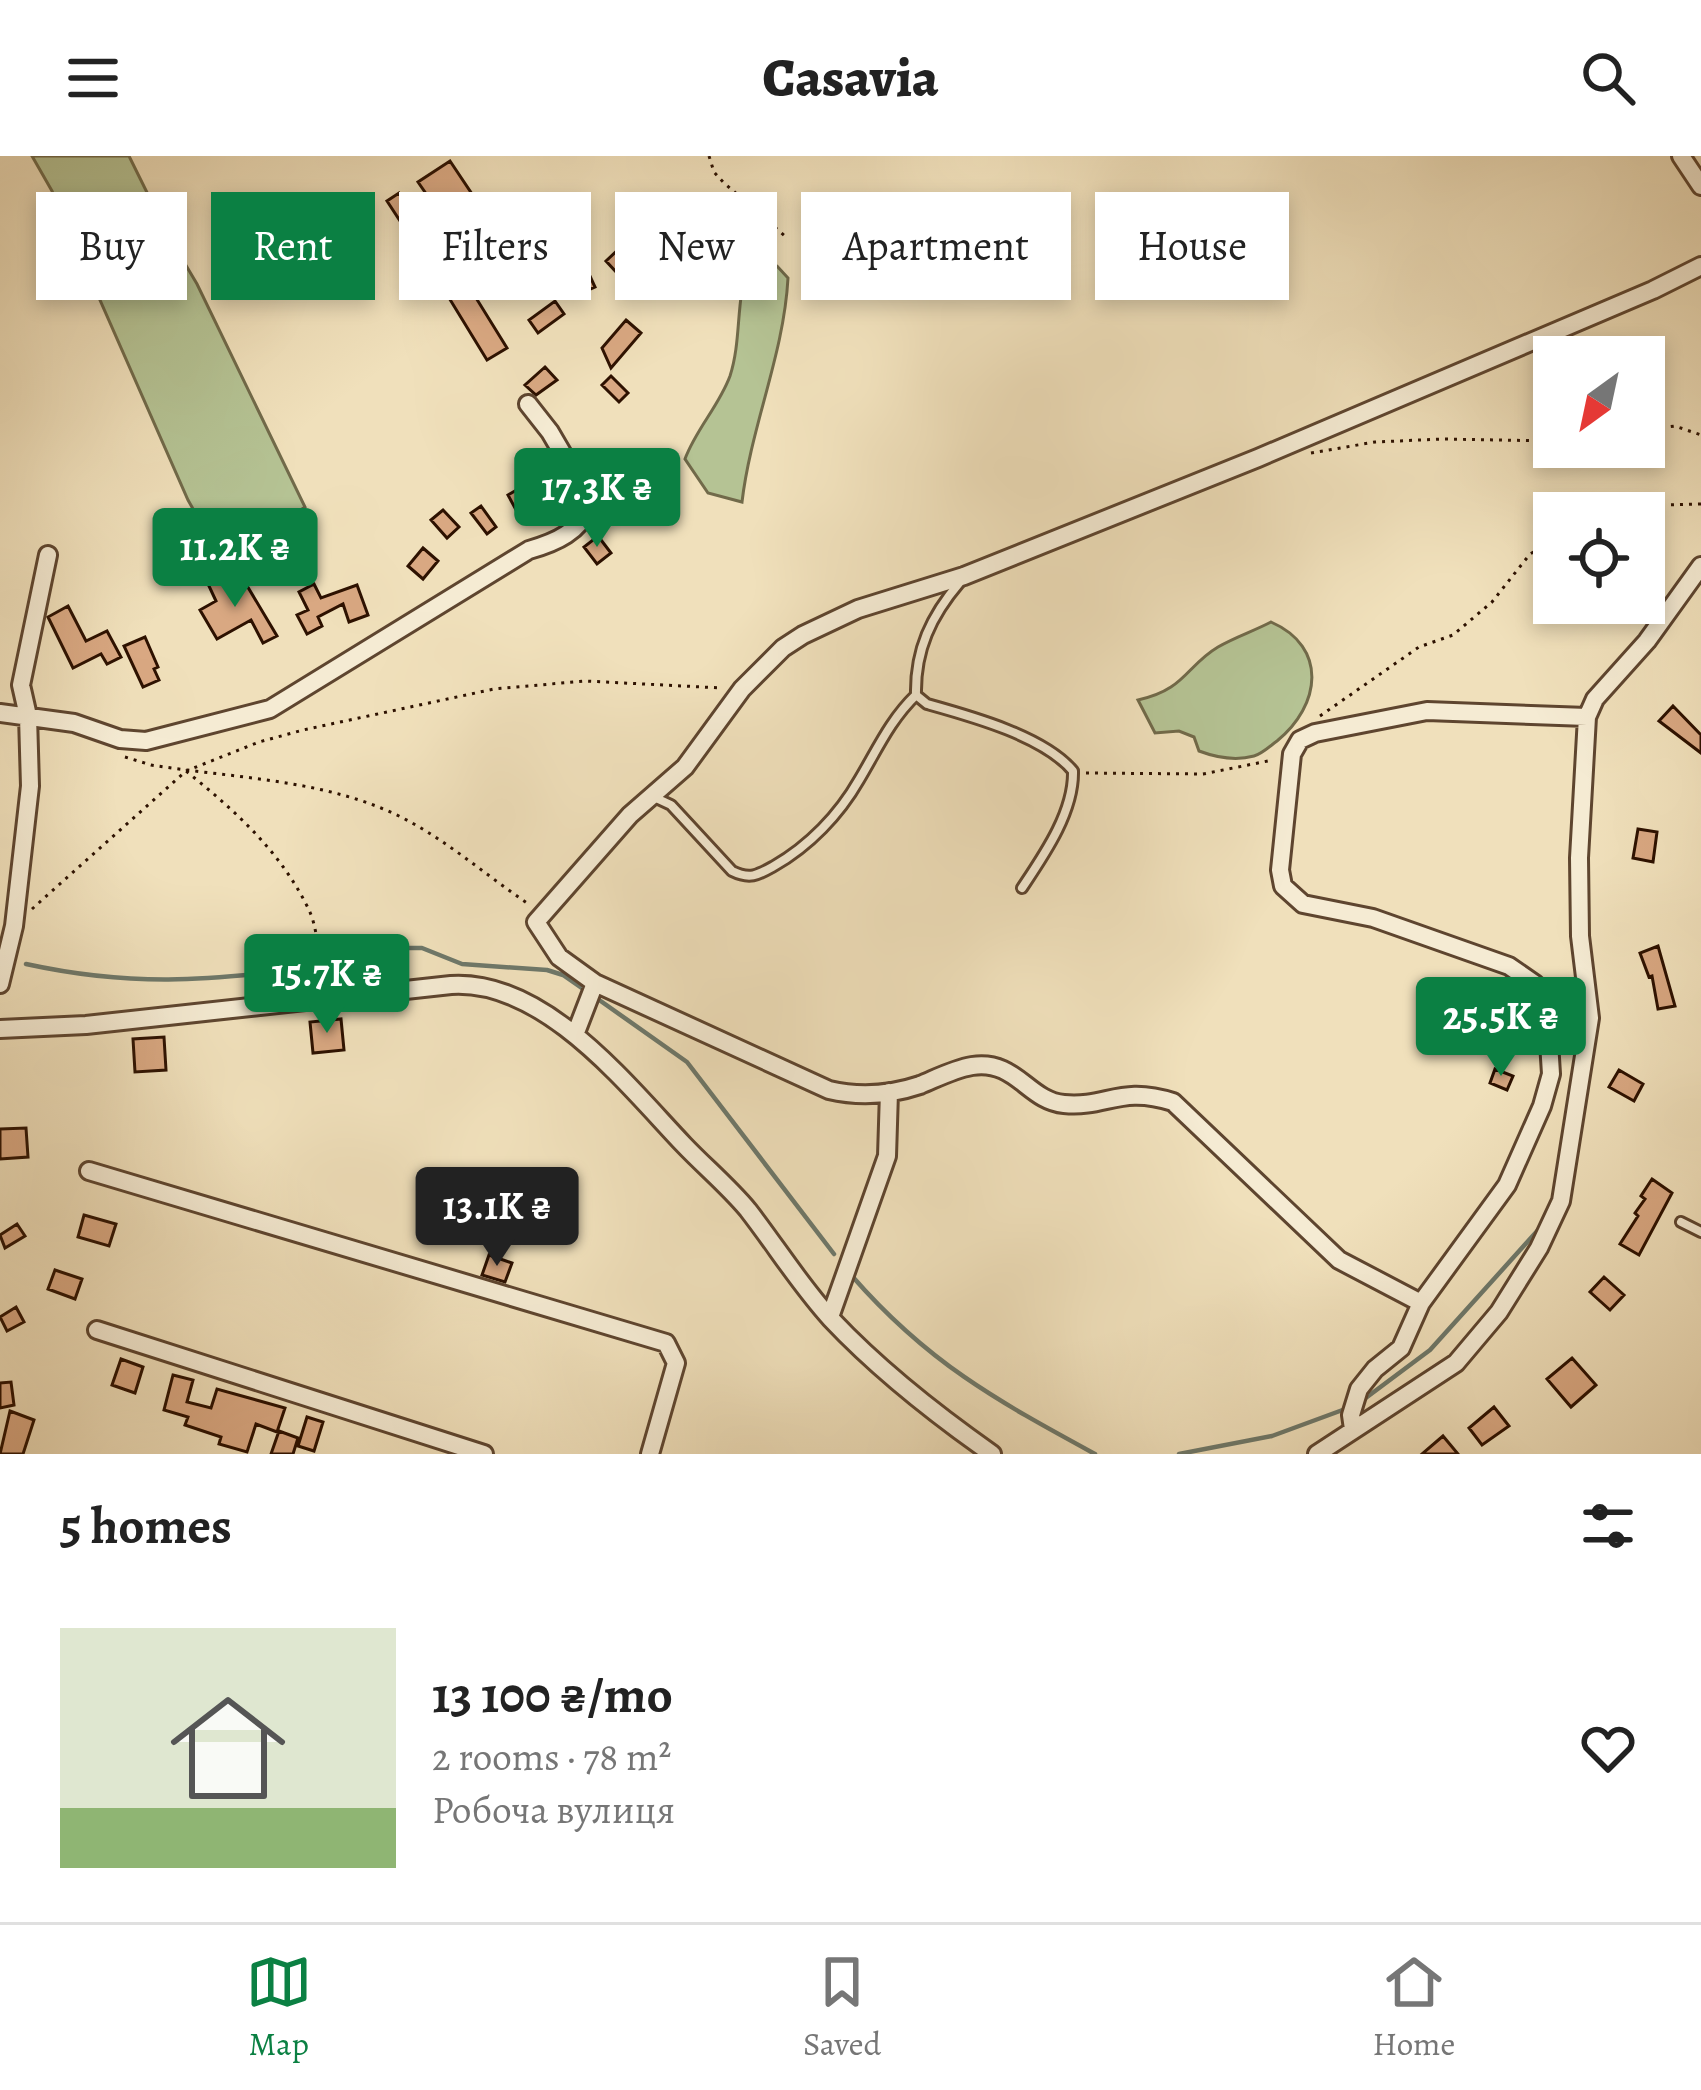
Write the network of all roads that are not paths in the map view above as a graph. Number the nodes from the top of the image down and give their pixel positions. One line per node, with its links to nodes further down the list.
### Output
1 (1681, 156): 2 (street)
2 (1701, 186)
3 (1701, 266): 7 (street)
4 (528, 404): 10 (street)
5 (47, 555): 10 (street)
6 (1701, 566): 11 (street)
7 (964, 576): 8 (lane); 12 (street)
8 (916, 695): 12 (lane); 13 (lane)
9 (0, 713): 10 (street)
10 (28, 716): 14 (street)
11 (1587, 717): 18 (street); 19 (street)
12 (655, 797): 15 (street)
13 (1022, 888)
14 (0, 984)
15 (595, 986): 17 (street); 20 (street)
16 (0, 1029): 17 (street)
17 (575, 1035): 25 (street)
18 (1585, 1054): 19 (street); 27 (street)
19 (1551, 1074): 24 (street)
20 (889, 1092): 24 (street); 25 (street)
21 (89, 1171): 30 (street)
22 (1681, 1222): 23 (lane)
23 (1701, 1232)
24 (1421, 1303): 27 (street)
25 (830, 1317): 31 (street)
26 (97, 1330): 29 (street)
27 (1352, 1422): 28 (street)
28 (1339, 1448): 32 (street)
29 (484, 1454)
30 (650, 1454)
31 (992, 1454)
32 (1316, 1454)

